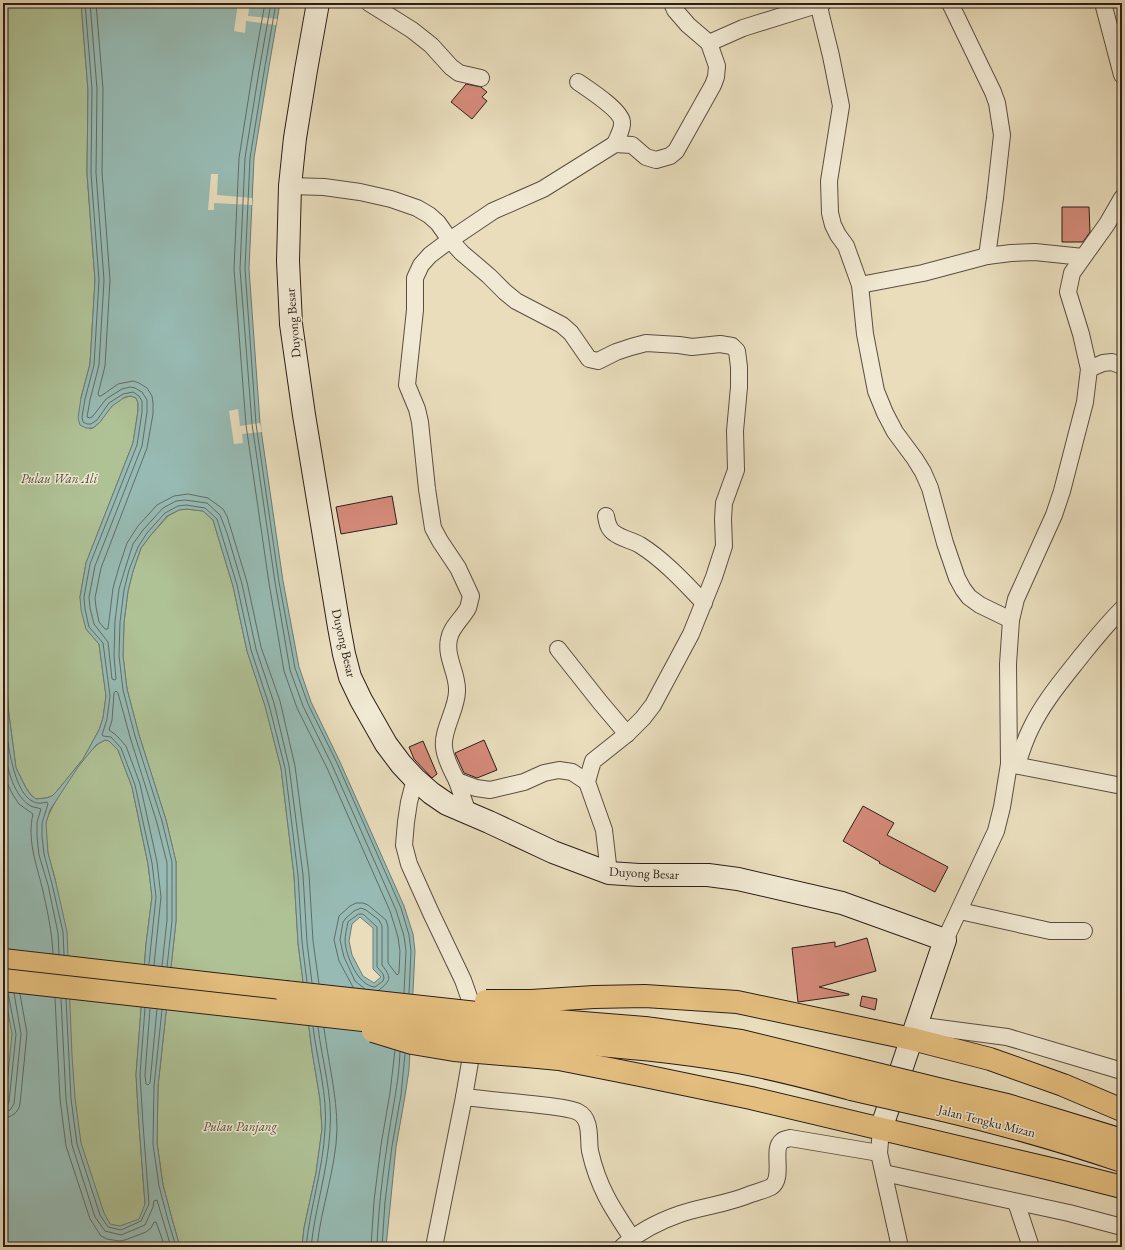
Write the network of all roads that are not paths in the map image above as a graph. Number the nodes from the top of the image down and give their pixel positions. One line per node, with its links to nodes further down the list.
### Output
1 (318, 3): 12 (street, Duyong Besar)
2 (369, 3): 9 (street)
3 (672, 3): 7 (street)
4 (820, 3): 7 (street); 17 (street)
5 (950, 3): 15 (street)
6 (1103, 3): 8 (street)
7 (709, 43): 11 (street)
8 (1122, 75)
9 (481, 78)
10 (578, 82): 11 (street)
11 (615, 144): 14 (street)
12 (290, 186): 14 (street); 27 (street, Duyong Besar)
13 (1122, 198): 16 (street)
14 (450, 240): 21 (street); 28 (street)
15 (987, 256): 16 (street); 17 (street)
16 (1083, 257): 19 (street)
17 (860, 285): 23 (street)
18 (1122, 366): 19 (street)
19 (1089, 369): 23 (street)
20 (606, 516): 21 (street)
21 (704, 603): 25 (street)
22 (1122, 609): 26 (street)
23 (1011, 620): 26 (street)
24 (558, 649): 25 (street)
25 (627, 734): 29 (street)
26 (1013, 764): 30 (street); 33 (street)
27 (415, 779): 31 (street, Duyong Besar); 41 (street)
28 (457, 781): 29 (street); 31 (street)
29 (588, 782): 32 (street)
30 (1121, 785)
31 (468, 813): 32 (street, Duyong Besar)
32 (609, 873): 35 (street, Duyong Besar)
33 (960, 911): 34 (street); 35 (street)
34 (1084, 931)
35 (945, 940): 39 (street)
36 (3, 960): 38 (highway, bridge)
37 (3, 980): 38 (highway, bridge)
38 (531, 1029): 39 (highway); 42 (highway, Jalan Tengku Mizan, bridge); 44 (highway)
39 (914, 1032): 40 (street); 43 (highway); 44 (street)
40 (1122, 1071)
41 (464, 1097): 52 (street); 53 (street)
42 (945, 1100): 45 (highway, Jalan Tengku Mizan); 47 (highway, Jalan Tengku Mizan)
43 (1122, 1110)
44 (881, 1129): 46 (street); 49 (highway)
45 (1122, 1140)
46 (879, 1153): 48 (street); 52 (street)
47 (1122, 1161)
48 (884, 1173): 50 (street); 54 (street)
49 (1122, 1186)
50 (1016, 1202): 51 (street); 55 (street)
51 (1122, 1227)
52 (627, 1242)
53 (434, 1247)
54 (900, 1247)
55 (1031, 1247)

